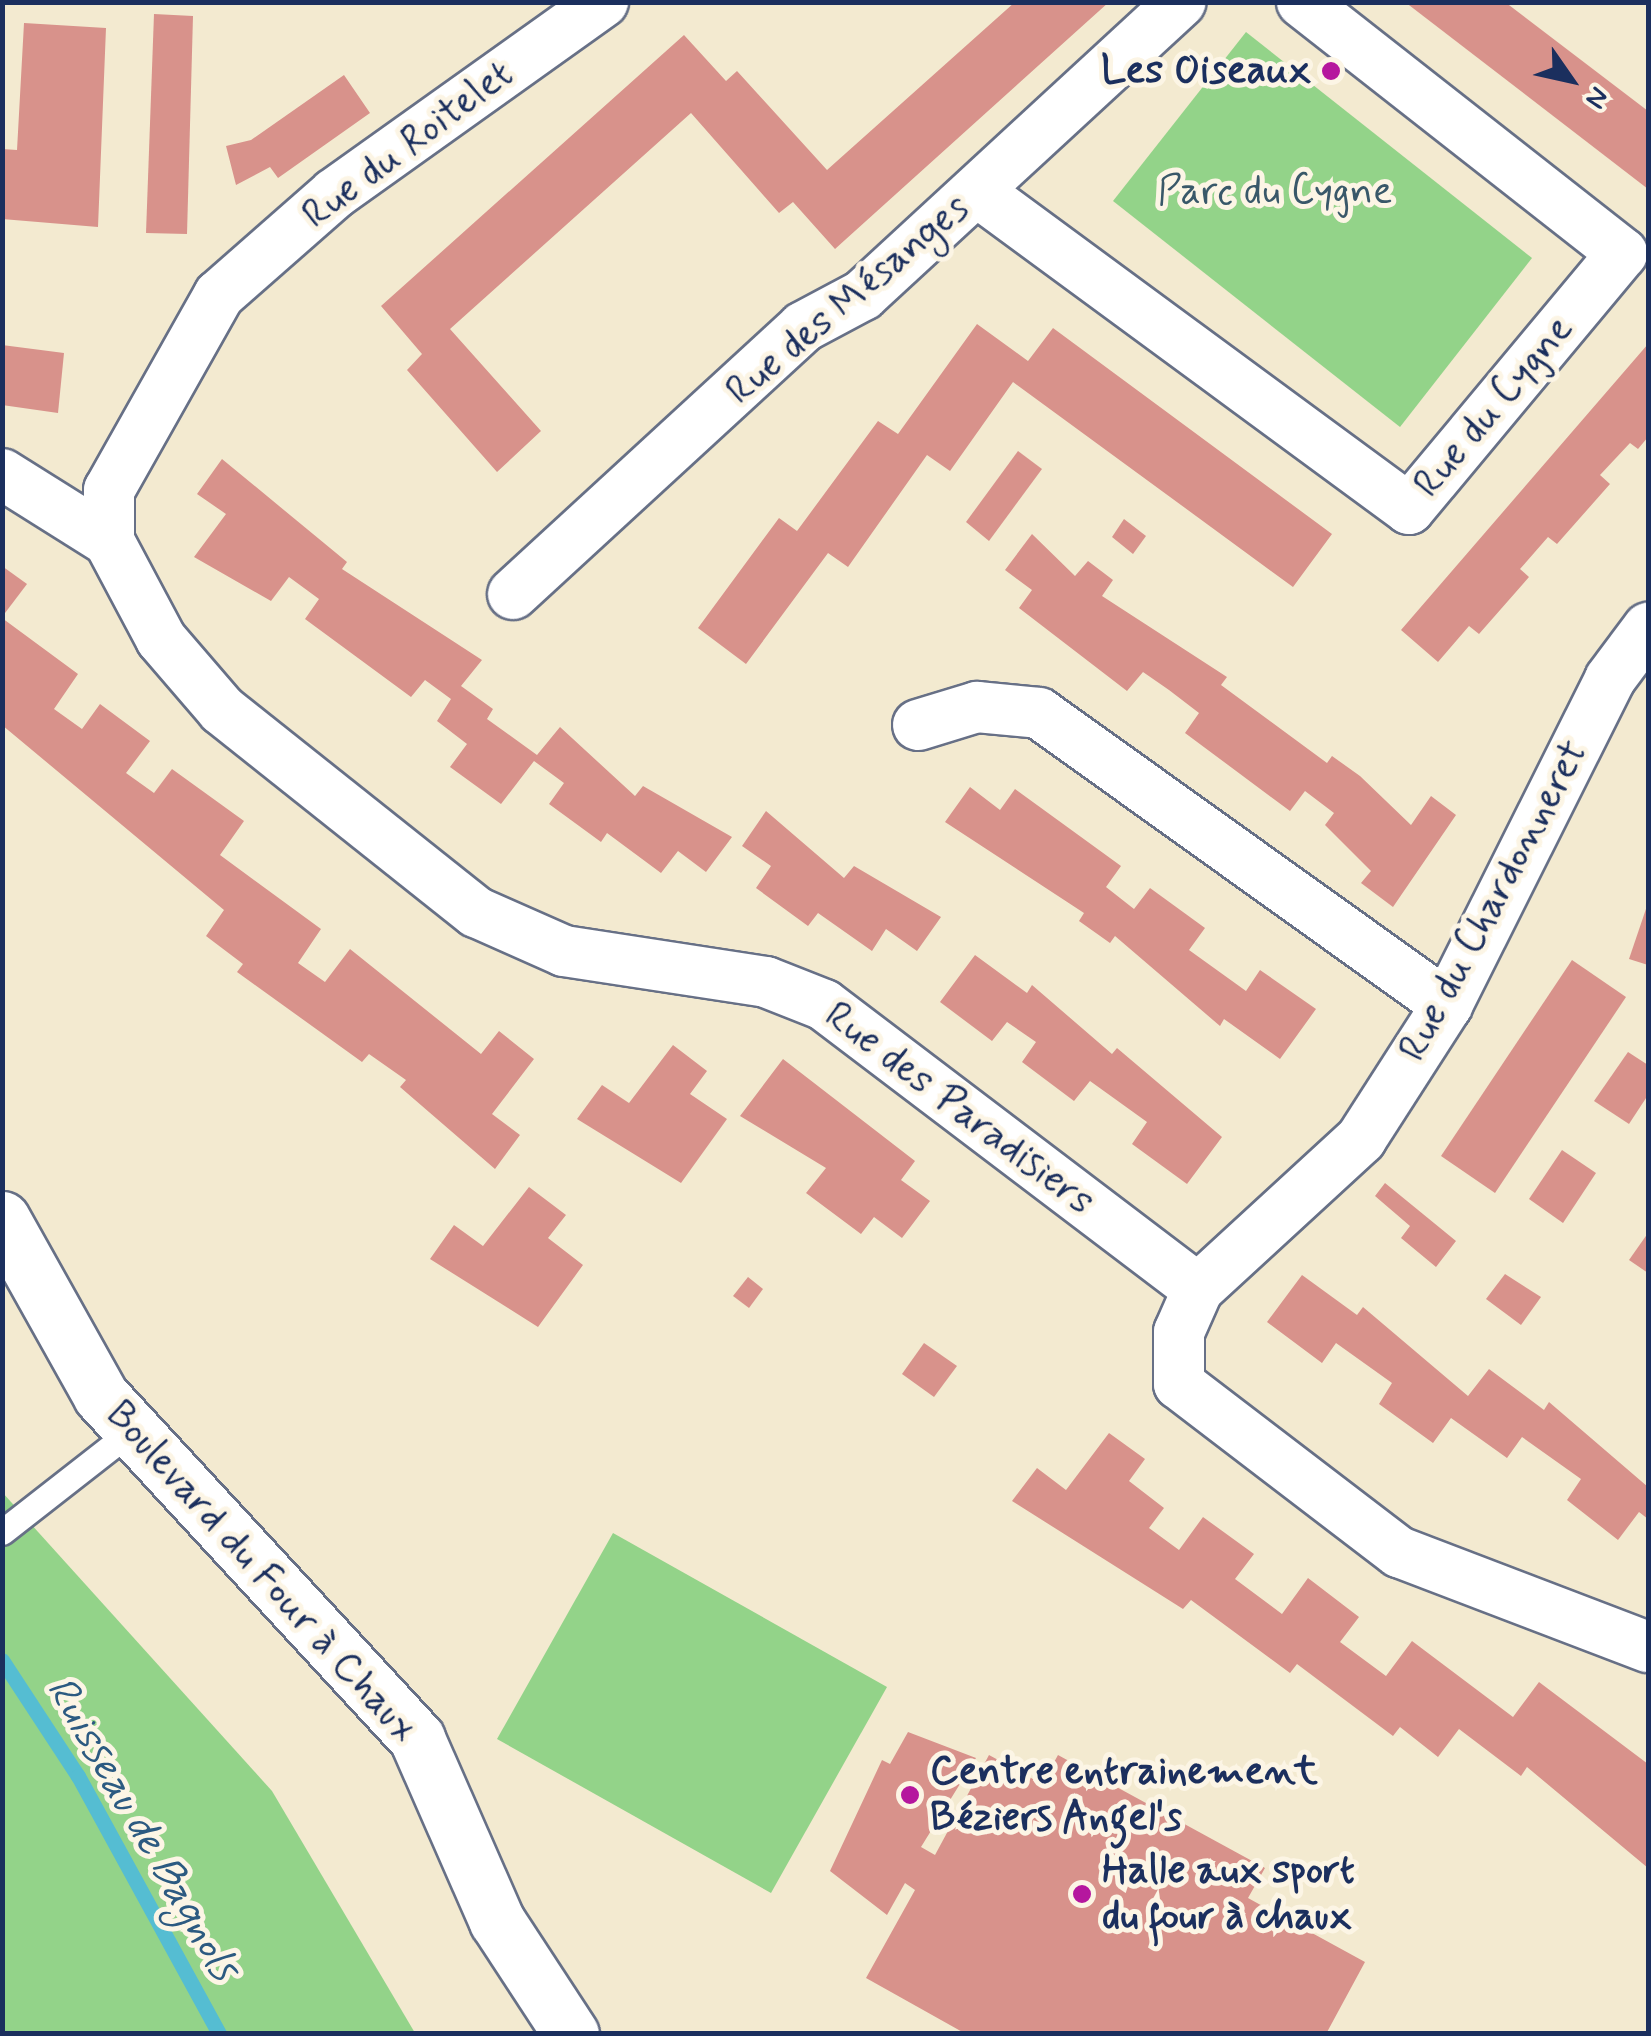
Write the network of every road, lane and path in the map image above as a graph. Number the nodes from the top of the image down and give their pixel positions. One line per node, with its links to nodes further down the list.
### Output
1 (604, 2): 6 (street, Rue du Roitelet)
2 (1180, 2): 4 (street, Rue des Mésanges)
3 (1302, 2): 5 (street, Rue du Cygne)
4 (978, 192): 5 (street, Rue du Cygne); 9 (street, Rue des Mésanges)
5 (1636, 249)
6 (219, 295): 8 (street, Rue des Paradisiers)
7 (2, 474): 8 (street, Rue des Paradisiers)
8 (109, 542): 14 (street, Rue des Paradisiers)
9 (514, 594)
10 (1648, 628): 12 (street, Rue du Chardonneret)
11 (918, 725): 12 (street)
12 (1447, 1005): 14 (street, Rue du Chardonneret)
13 (2, 1219): 15 (street, Boulevard du Four à Chaux)
14 (1198, 1289): 17 (street)
15 (130, 1432): 16 (lane); 18 (street, Boulevard du Four à Chaux)
16 (2, 1532)
17 (1648, 1648)
18 (571, 2034)

